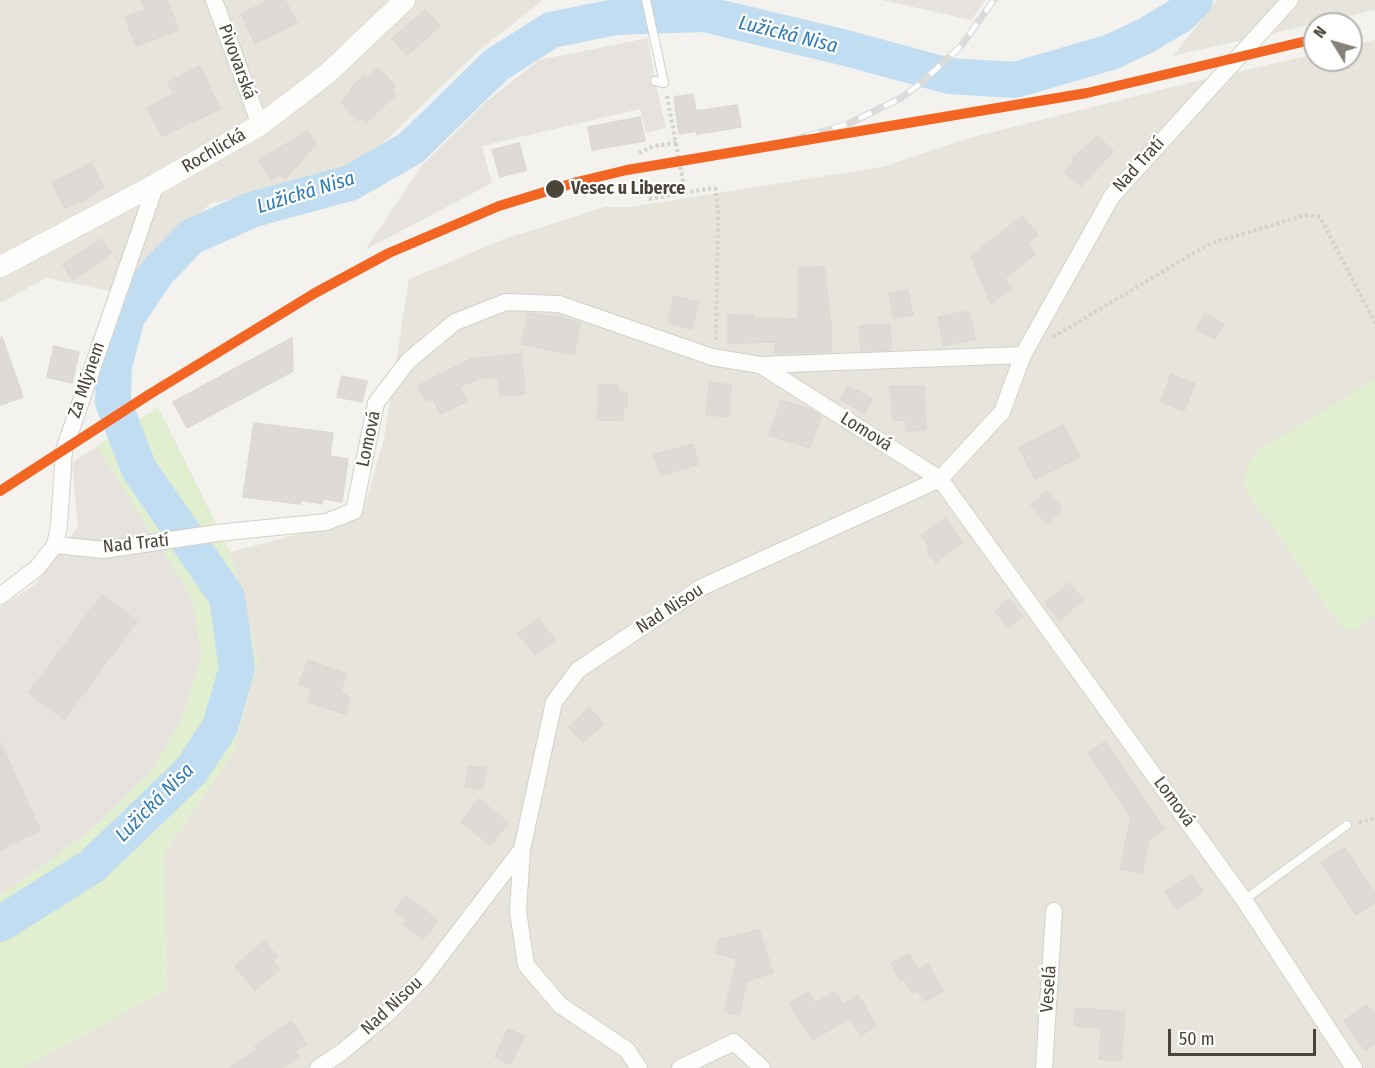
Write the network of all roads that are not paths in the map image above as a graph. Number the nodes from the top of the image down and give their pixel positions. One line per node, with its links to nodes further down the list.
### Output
1 (214, 0): 6 (street, Pivovarská)
2 (405, 0): 6 (street, Rochlická)
3 (646, 0): 5 (lane)
4 (1290, 0): 9 (street, Nad Tratí)
5 (659, 82)
6 (260, 125): 7 (street, Rochlická)
7 (156, 184): 8 (street, Rochlická); 13 (street, Za Mlýnem)
8 (0, 267)
9 (1023, 356): 10 (street); 11 (street, Nad Tratí)
10 (760, 365): 11 (street, Lomová); 12 (street, Lomová)
11 (940, 479): 16 (street, Nad Nisou); 17 (street, Lomová)
12 (217, 533): 13 (street, Nad Tratí)
13 (55, 545): 14 (street, Za Mlýnem)
14 (0, 596)
15 (1347, 825): 17 (lane)
16 (522, 849): 19 (street, Nad Nisou); 20 (street, Nad Nisou)
17 (1245, 900): 24 (street, Lomová)
18 (1054, 911): 23 (street, Veselá)
19 (318, 1068)
20 (639, 1068)
21 (680, 1068): 22 (street)
22 (762, 1068)
23 (1044, 1068)
24 (1354, 1068)

